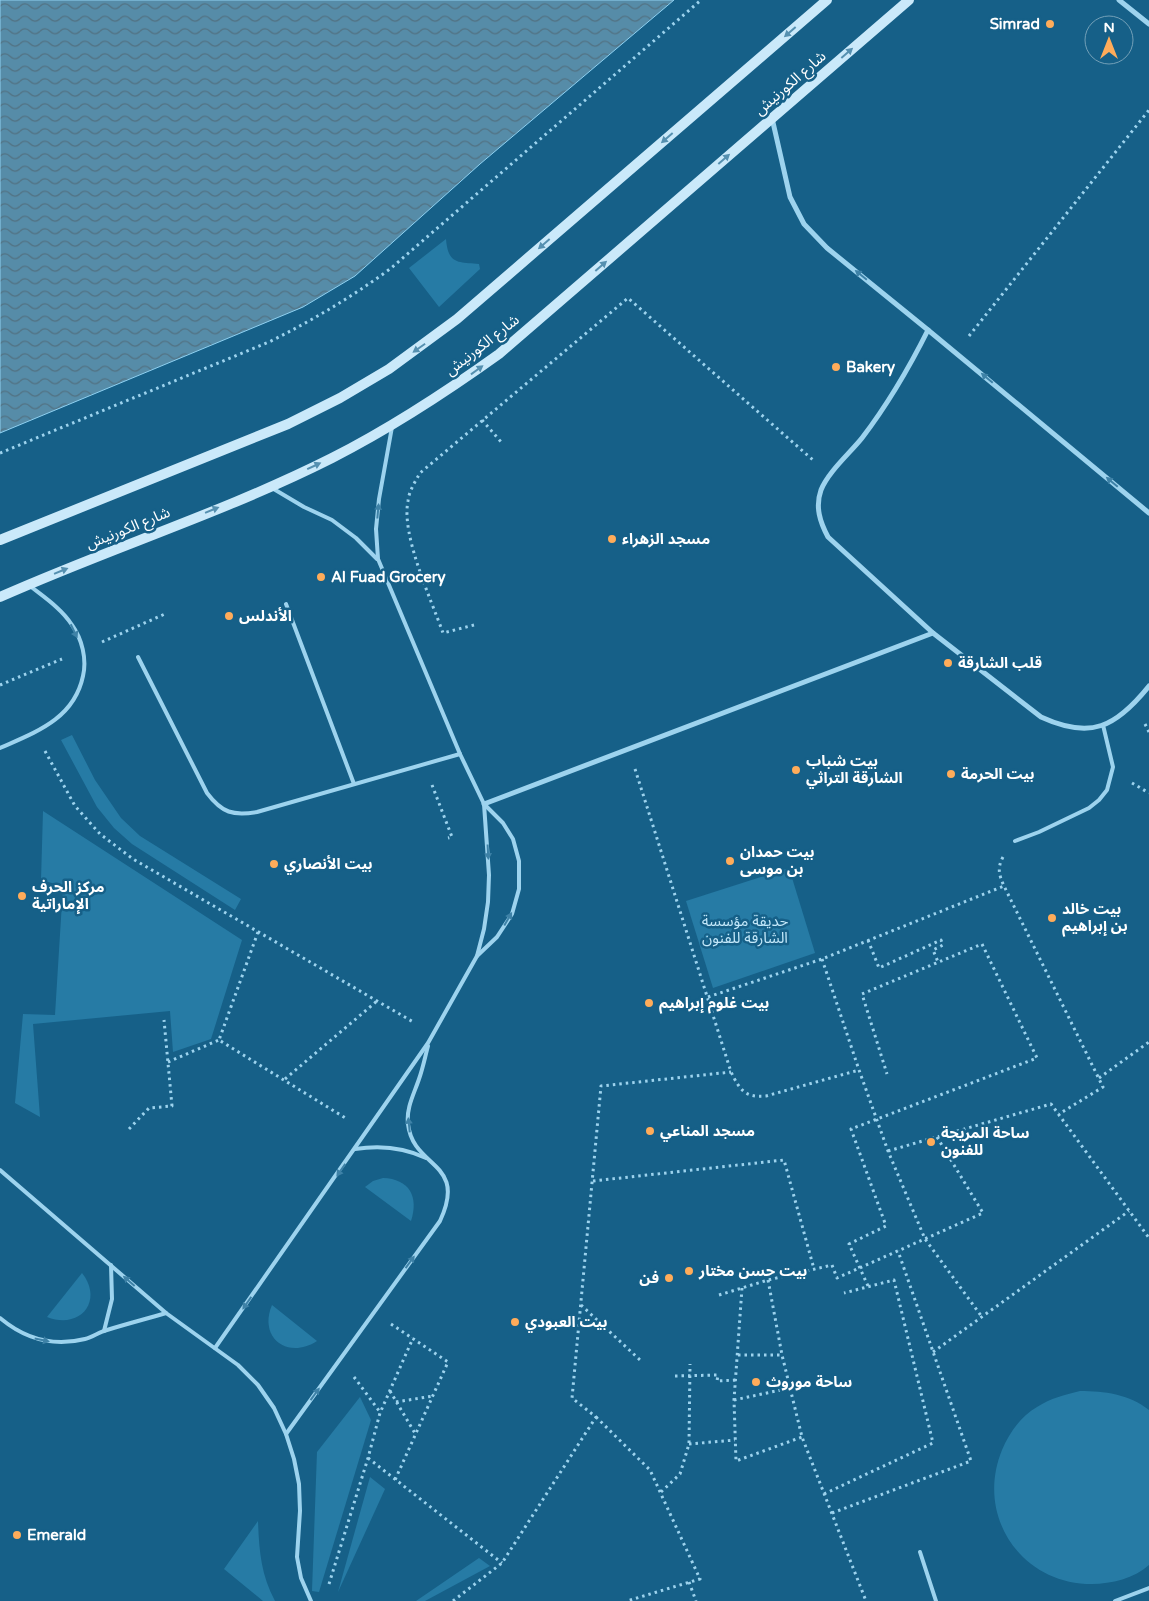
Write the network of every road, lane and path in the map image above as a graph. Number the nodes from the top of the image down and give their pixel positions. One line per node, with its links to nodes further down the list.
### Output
1 (701, 0): 13 (path)
2 (827, 0): 17 (main road, one-way to 17)
3 (909, 0): 7 (main road, شارع الكورنيش, one-way to 3)
4 (1119, 0): 5 (street)
5 (1149, 24)
6 (1149, 110): 9 (path)
7 (772, 118): 8 (street, one-way to 7); 11 (main road, شارع الكورنيش, one-way to 7)
8 (928, 330): 9 (street); 14 (street)
9 (956, 352): 16 (street, one-way to 9)
10 (482, 420): 12 (path); 14 (path); 22 (path)
11 (392, 426): 15 (main road, شارع الكورنيش, one-way to 11); 18 (lane, one-way to 11)
12 (502, 443)
13 (0, 453)
14 (830, 475): 23 (street)
15 (270, 487): 18 (lane); 19 (main road, شارع الكورنيش, one-way to 15)
16 (1149, 513)
17 (0, 540)
18 (378, 560): 30 (lane)
19 (28, 584): 20 (main road, شارع الكورنيش); 27 (lane, one-way to 27)
20 (0, 596)
21 (286, 604): 31 (lane)
22 (474, 624)
23 (933, 633): 26 (street); 29 (street)
24 (138, 657): 31 (lane)
25 (1149, 686): 26 (street)
26 (1103, 725): 35 (lane)
27 (35, 732): 28 (lane); 37 (path)
28 (0, 748)
29 (629, 750): 33 (street); 42 (path)
30 (460, 754): 31 (lane); 33 (lane)
31 (354, 784)
32 (433, 788): 34 (path)
33 (484, 804): 39 (lane, one-way to 39); 39 (lane, one-way to 33)
34 (448, 838)
35 (1015, 841): 36 (path)
36 (1004, 886): 38 (path); 53 (path)
37 (258, 932): 43 (path); 46 (path)
38 (868, 940): 40 (path); 41 (path)
39 (477, 956): 45 (lane)
40 (822, 959): 42 (path); 50 (path)
41 (938, 962): 52 (path); 71 (path)
42 (708, 997): 51 (path)
43 (377, 1001): 45 (path); 54 (path)
44 (164, 1020): 49 (path)
45 (433, 1034): 48 (lane)
46 (219, 1040): 49 (path); 54 (path)
47 (1149, 1042): 53 (path)
48 (428, 1043): 57 (lane); 61 (lane, one-way to 48)
49 (168, 1062): 56 (path)
50 (859, 1070): 51 (path); 60 (path)
51 (731, 1072): 63 (path)
52 (887, 1074)
53 (1098, 1078): 55 (path)
54 (285, 1079): 57 (path)
55 (1059, 1114): 58 (path); 64 (path)
56 (129, 1129)
57 (367, 1132): 59 (lane)
58 (937, 1137): 60 (path); 66 (path)
59 (355, 1149): 61 (lane); 82 (lane, one-way to 82)
60 (888, 1151): 66 (path)
61 (428, 1159): 77 (lane, one-way to 61)
62 (0, 1170): 68 (lane)
63 (593, 1181): 69 (path); 75 (path)
64 (1129, 1211): 65 (path); 78 (path)
65 (1149, 1238)
66 (925, 1239): 67 (path); 78 (path)
67 (898, 1251): 69 (path); 83 (path)
68 (111, 1265): 76 (lane, one-way to 68); 80 (lane)
69 (814, 1269): 70 (path)
70 (768, 1280): 72 (path); 85 (path)
71 (868, 1286): 73 (path); 107 (path)
72 (742, 1288): 74 (path); 84 (path)
73 (844, 1293)
74 (719, 1295)
75 (581, 1306): 87 (path); 98 (path)
76 (166, 1313): 80 (lane); 82 (lane)
77 (374, 1313): 81 (path); 86 (lane)
78 (982, 1317): 83 (path)
79 (0, 1318): 80 (lane, one-way to 80)
80 (104, 1331)
81 (413, 1338): 93 (path); 94 (path)
82 (215, 1348): 99 (lane)
83 (933, 1352): 108 (path)
84 (738, 1355): 85 (path); 91 (path)
85 (782, 1355): 92 (path)
86 (341, 1358): 97 (path); 99 (lane, one-way to 86)
87 (640, 1360)
88 (690, 1364): 90 (path)
89 (675, 1376): 90 (path)
90 (690, 1376): 91 (path); 103 (path)
91 (736, 1380): 95 (path)
92 (790, 1388): 95 (path); 101 (path)
93 (390, 1391): 96 (path); 97 (path)
94 (433, 1396): 96 (path); 100 (path)
95 (734, 1400): 102 (path)
96 (396, 1402): 100 (path)
97 (380, 1413): 104 (path)
98 (596, 1417): 106 (path); 110 (path)
99 (286, 1434): 114 (lane)
100 (416, 1436): 105 (path)
101 (802, 1437): 102 (path); 107 (path)
102 (735, 1440): 103 (path)
103 (689, 1444): 106 (path)
104 (368, 1458): 105 (path); 113 (path)
105 (396, 1480): 110 (path)
106 (661, 1492): 111 (path)
107 (824, 1494): 108 (path)
108 (832, 1513): 118 (path)
109 (920, 1552): 119 (lane)
110 (502, 1563): 115 (path)
111 (689, 1582): 116 (path); 117 (path)
112 (1149, 1588): 120 (lane)
113 (326, 1592)
114 (310, 1601)
115 (453, 1601)
116 (627, 1601)
117 (696, 1601)
118 (866, 1601)
119 (936, 1601)
120 (1116, 1601)

